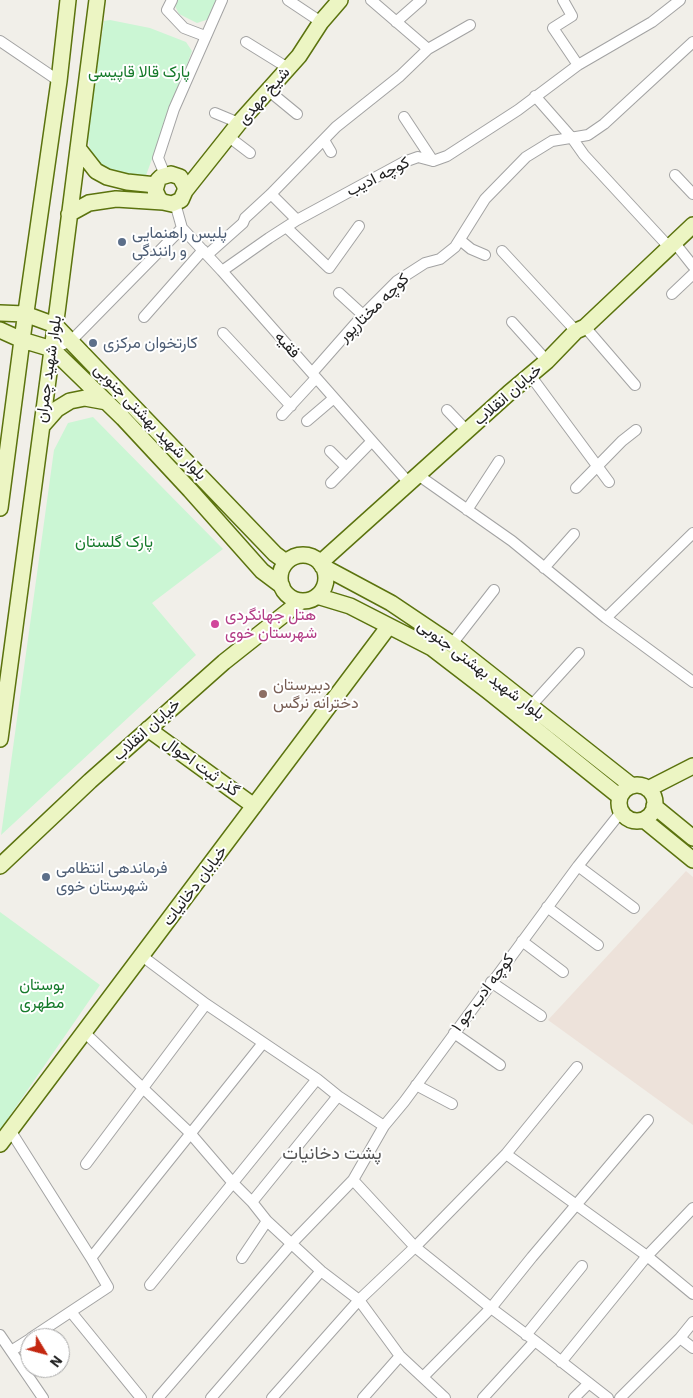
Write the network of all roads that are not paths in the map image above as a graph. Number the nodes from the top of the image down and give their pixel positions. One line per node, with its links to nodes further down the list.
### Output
1 (68, 0): 21 (main road, بلوار شهید چمران)
2 (97, 0): 31 (main road, بلوار شهید چمران)
3 (172, 0): 14 (street)
4 (222, 0): 14 (street)
5 (288, 0): 11 (street)
6 (340, 0): 11 (main road, شیخ مهدی)
7 (371, 0): 12 (street)
8 (421, 0): 12 (street)
9 (563, 0): 19 (street)
10 (680, 0): 19 (street, کوچه ادیب)
11 (321, 22): 20 (main road, شیخ مهدی)
12 (396, 22): 18 (street)
13 (470, 25): 18 (street)
14 (205, 36): 36 (street)
15 (0, 41): 21 (street)
16 (246, 42): 20 (street)
17 (693, 42): 29 (street, کوچه مختارپور)
18 (428, 49): 30 (street)
19 (578, 65): 23 (street, کوچه ادیب)
20 (288, 68): 22 (main road, شیخ مهدی)
21 (59, 80): 58 (main road, بلوار شهید چمران)
22 (269, 91): 25 (street); 27 (main road, شیخ مهدی)
23 (535, 96): 29 (street); 34 (street, کوچه ادیب)
24 (216, 113): 27 (street)
25 (296, 114)
26 (404, 117): 34 (street)
27 (239, 123): 28 (main road, شیخ مهدی)
28 (229, 137): 33 (street); 37 (main road, شیخ مهدی)
29 (572, 138): 47 (street, کوچه مختارپور); 48 (street)
30 (324, 140): 32 (street); 38 (street)
31 (78, 148): 36 (main road); 41 (main road, بلوار شهید چمران)
32 (331, 152)
33 (250, 153)
34 (433, 161): 42 (street, کوچه ادیب)
35 (675, 175): 39 (street)
36 (161, 180): 37 (main road); 40 (main road)
37 (185, 191): 40 (main road)
38 (271, 194): 42 (street); 50 (street)
39 (693, 194)
40 (169, 202): 41 (main road); 46 (street, فقیه)
41 (69, 214): 62 (main road, بلوار شهید چمران)
42 (297, 220): 45 (street, کوچه ادیب)
43 (693, 225): 48 (main road, خیابان انقلاب)
44 (360, 226): 45 (street)
45 (286, 227): 53 (street, کوچه ادیب)
46 (182, 228): 50 (street, فقیه); 67 (street)
47 (460, 240): 51 (street); 59 (street, کوچه مختارپور)
48 (672, 244): 52 (street); 63 (main road, خیابان انقلاب)
49 (502, 251): 63 (street)
50 (205, 252): 53 (street, فقیه); 60 (street)
51 (485, 255)
52 (693, 266)
53 (222, 271): 70 (street, فقیه)
54 (693, 274): 56 (street)
55 (339, 293): 59 (street)
56 (672, 294)
57 (0, 313): 58 (main road)
58 (25, 314): 62 (main road); 66 (main road, بلوار شهید چمران)
59 (363, 315): 70 (street, کوچه مختارپور)
60 (144, 317)
61 (512, 322): 69 (street)
62 (56, 325): 67 (main road, بلوار شهید بهشتی جنوبی); 68 (main road, بلوار شهید چمران)
63 (580, 329): 69 (main road, خیابان انقلاب); 72 (street)
64 (0, 330): 66 (main road)
65 (223, 333): 75 (street)
66 (22, 340): 68 (main road); 91 (main road, بلوار شهید چمران)
67 (71, 341): 68 (street); 95 (main road, بلوار شهید بهشتی جنوبی)
68 (52, 349): 74 (main road, بلوار شهید بهشتی جنوبی); 79 (main road, بلوار شهید چمران)
69 (547, 360): 71 (main road, خیابان انقلاب)
70 (314, 375): 73 (street, فقیه); 75 (street, کوچه مختارپور)
71 (530, 375): 80 (main road, خیابان انقلاب); 85 (street)
72 (636, 385)
73 (334, 398): 78 (street); 82 (street, فقیه)
74 (107, 402): 79 (main road); 98 (main road, بلوار شهید بهشتی جنوبی)
75 (290, 406): 77 (street, کوچه مختارپور)
76 (447, 410): 80 (street)
77 (282, 416)
78 (307, 420)
79 (42, 426): 111 (main road, بلوار شهید چمران)
80 (467, 430): 87 (main road, خیابان انقلاب)
81 (636, 430): 85 (street)
82 (372, 441): 86 (street); 87 (street, فقیه)
83 (330, 451): 86 (street)
84 (499, 461): 92 (street)
85 (597, 466): 89 (street); 90 (street)
86 (346, 467): 88 (street)
87 (414, 479): 92 (street, فقیه); 96 (main road, خیابان انقلاب)
88 (331, 482)
89 (609, 482)
90 (576, 488)
91 (0, 508)
92 (467, 510): 97 (street, فقیه)
93 (693, 533): 104 (street)
94 (574, 534): 97 (street)
95 (286, 562): 96 (main road); 98 (main road)
96 (321, 564): 99 (main road, بلوار شهید بهشتی جنوبی); 101 (main road)
97 (544, 568): 104 (street, فقیه)
98 (282, 586): 102 (main road)
99 (360, 586): 103 (main road); 106 (main road, بلوار شهید بهشتی جنوبی)
100 (494, 590): 106 (street)
101 (317, 596): 102 (main road); 103 (main road, بلوار شهید بهشتی جنوبی)
102 (301, 601): 110 (main road, خیابان انقلاب)
103 (350, 606): 105 (main road, بلوار شهید بهشتی جنوبی)
104 (606, 618): 108 (street, فقیه)
105 (389, 626): 115 (main road, بلوار شهید بهشتی جنوبی); 116 (main road, خیابان دخانیات)
106 (452, 644): 109 (main road, بلوار شهید بهشتی جنوبی)
107 (579, 653): 109 (street)
108 (693, 682)
109 (530, 707): 113 (main road, بلوار شهید بهشتی جنوبی)
110 (148, 729): 116 (main road, گذر ثبت احوال); 121 (main road, خیابان انقلاب)
111 (0, 739)
112 (693, 766): 114 (main road)
113 (632, 786): 114 (main road); 115 (main road)
114 (648, 789): 117 (main road)
115 (621, 805): 118 (main road); 122 (street, کوچه ادب جو ۱)
116 (254, 806): 127 (main road, خیابان دخانیات)
117 (654, 806): 118 (main road); 119 (main road)
118 (644, 820): 120 (main road)
119 (693, 838)
120 (693, 860)
121 (0, 866)
122 (578, 866): 123 (street, کوچه ادب جو ۱); 124 (street)
123 (548, 907): 125 (street, کوچه ادب جو ۱); 126 (street)
124 (634, 908)
125 (522, 941): 128 (street); 129 (street, کوچه ادب جو ۱)
126 (598, 945)
127 (142, 956): 130 (street); 132 (main road, خیابان دخانیات)
128 (563, 972)
129 (491, 982): 131 (street); 133 (street, کوچه ادب جو ۱)
130 (206, 1004): 134 (street); 139 (street)
131 (541, 1016)
132 (84, 1032): 139 (street); 144 (main road, خیابان دخانیات)
133 (454, 1034): 135 (street); 138 (street, کوچه ادب جو ۱)
134 (263, 1043): 137 (street); 145 (street)
135 (500, 1065)
136 (576, 1067): 147 (street)
137 (316, 1079): 140 (street); 150 (street)
138 (416, 1084): 141 (street); 143 (street, کوچه ادب جو ۱)
139 (143, 1087): 145 (street); 148 (street)
140 (338, 1096): 143 (street); 151 (street)
141 (452, 1104)
142 (648, 1120): 152 (street)
143 (384, 1126): 149 (street, کوچه ادب جو ۱)
144 (10, 1130): 146 (main road, خیابان دخانیات); 158 (street)
145 (190, 1132): 150 (street); 158 (street)
146 (0, 1144)
147 (506, 1154): 152 (street); 156 (street)
148 (86, 1164)
149 (353, 1180): 155 (street, کوچه ادب جو ۱); 156 (street)
150 (233, 1182): 151 (street); 162 (street)
151 (252, 1202): 154 (street)
152 (577, 1206): 157 (street); 165 (street)
153 (693, 1208): 157 (street)
154 (267, 1221): 155 (street); 159 (street)
155 (292, 1243): 161 (street); 183 (street, کوچه ادب جو ۱)
156 (414, 1247): 164 (street); 165 (street)
157 (647, 1256): 163 (street); 177 (street)
158 (91, 1258): 166 (street)
159 (242, 1258)
160 (582, 1266): 170 (street)
161 (321, 1271): 164 (street); 184 (street)
162 (150, 1285)
163 (693, 1294)
164 (359, 1300): 176 (street); 185 (street)
165 (491, 1308): 170 (street); 178 (street)
166 (71, 1312): 168 (street); 182 (street)
167 (693, 1322): 171 (street)
168 (46, 1328)
169 (0, 1335): 175 (street)
170 (526, 1335): 172 (street)
171 (680, 1338): 174 (street); 190 (street)
172 (535, 1341): 177 (street); 187 (street)
173 (20, 1346): 175 (street)
174 (693, 1348)
175 (11, 1352): 181 (street)
176 (400, 1356): 178 (street); 186 (street)
177 (561, 1362): 179 (street)
178 (423, 1377): 180 (street)
179 (589, 1383): 188 (street); 189 (street)
180 (441, 1397)
181 (43, 1398)
182 (141, 1398)
183 (158, 1398)
184 (211, 1398)
185 (272, 1398)
186 (363, 1398)
187 (483, 1398)
188 (574, 1398)
189 (608, 1398)
190 (620, 1398)

